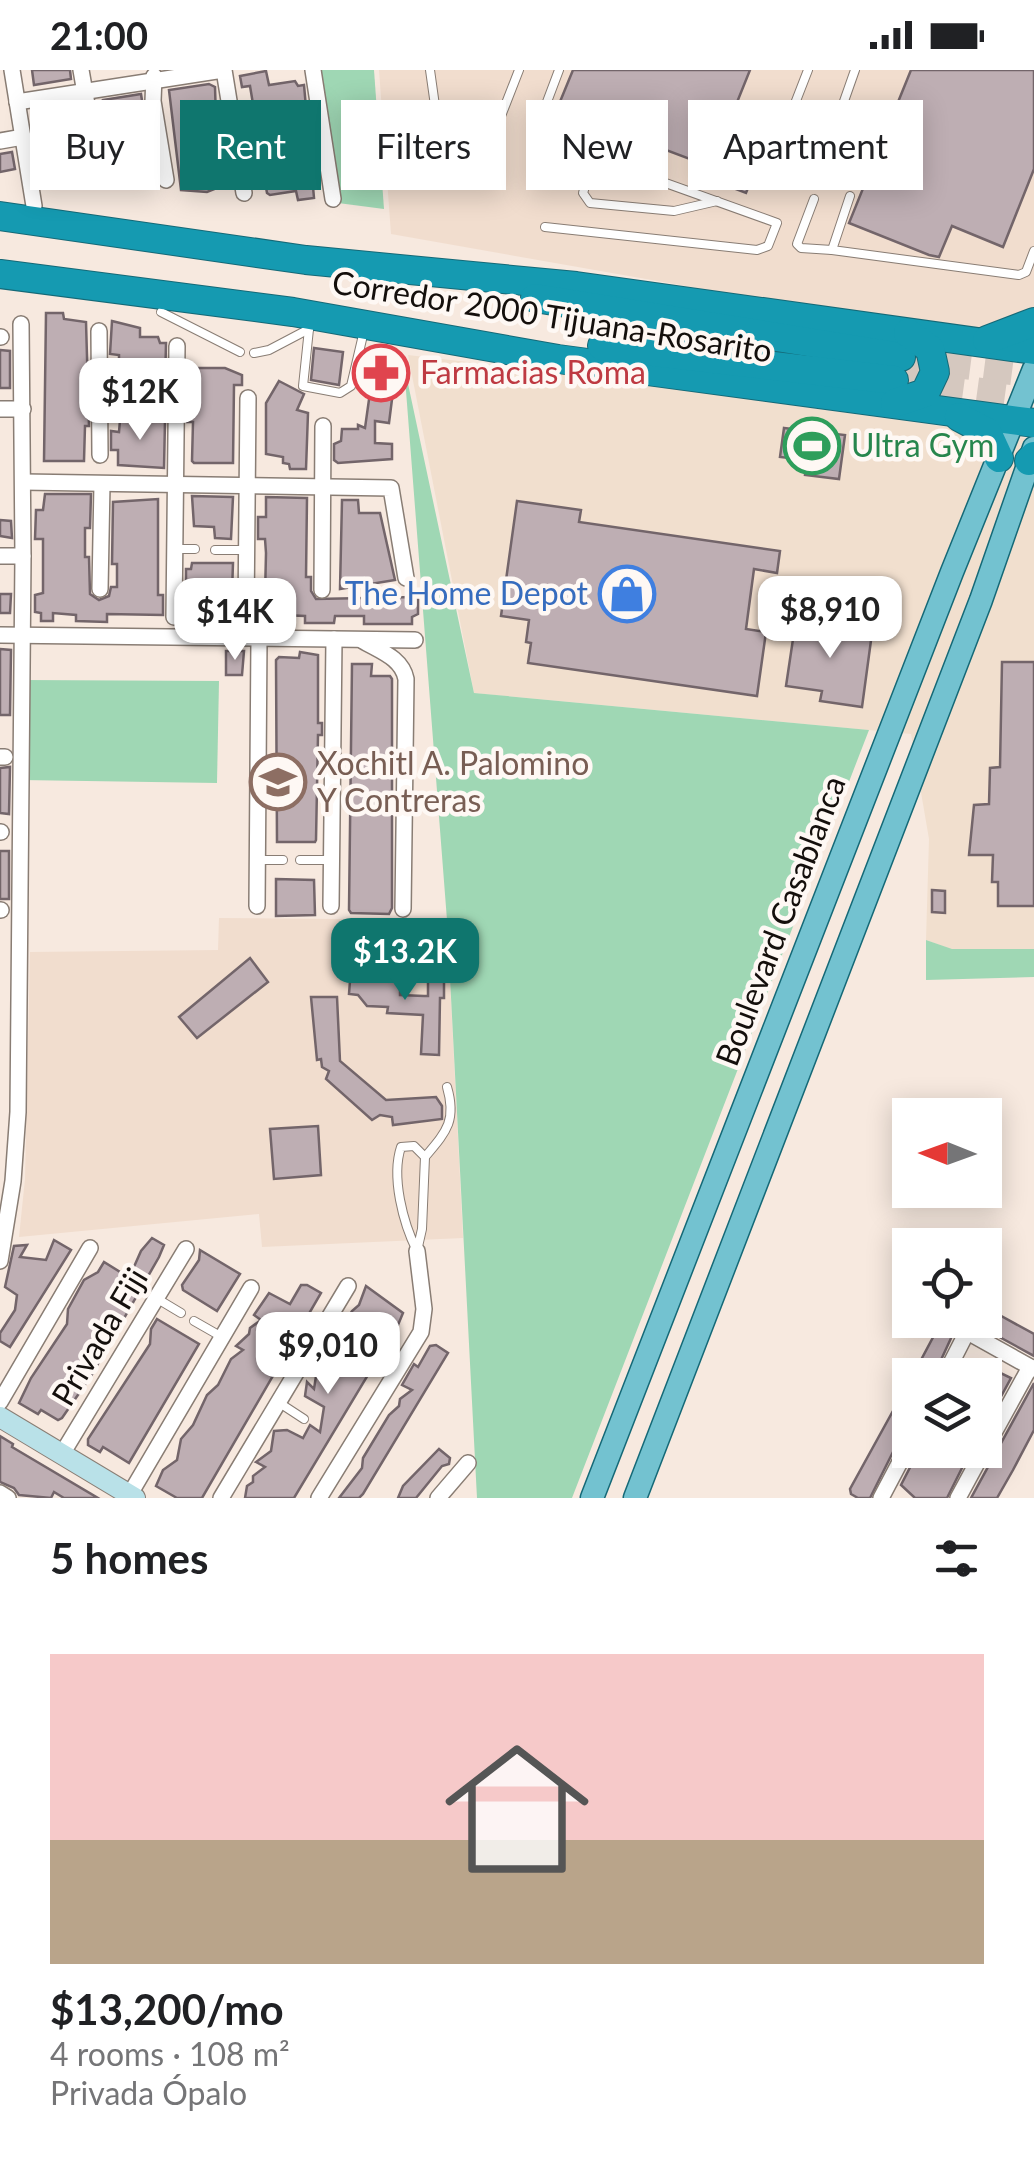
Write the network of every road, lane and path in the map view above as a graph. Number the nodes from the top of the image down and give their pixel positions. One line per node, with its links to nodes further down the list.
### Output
1 (12, 70): 10 (street); 17 (street)
2 (81, 70): 12 (street)
3 (223, 70): 11 (street); 23 (street)
4 (313, 70): 25 (street)
5 (430, 70): 6 (lane)
6 (519, 70)
7 (559, 70): 14 (lane)
8 (808, 70): 15 (lane)
9 (856, 70): 16 (lane)
10 (0, 72)
11 (154, 75): 12 (street); 20 (street)
12 (84, 91): 13 (street); 17 (street)
13 (86, 100)
14 (548, 100)
15 (796, 100)
16 (845, 100)
17 (17, 102): 18 (street)
18 (23, 138): 19 (street); 29 (street)
19 (0, 141)
20 (166, 180)
21 (668, 184): 28 (lane)
22 (583, 190): 28 (lane)
23 (244, 193)
24 (850, 196): 32 (lane)
25 (332, 199)
26 (814, 199): 32 (lane)
27 (0, 201): 29 (highway)
28 (717, 202): 31 (lane)
29 (34, 206): 36 (highway)
30 (0, 216): 34 (highway, Corredor 2000 Tijuana-Rosarito)
31 (546, 227)
32 (832, 250): 33 (lane)
33 (1034, 251)
34 (306, 260): 36 (highway, Corredor 2000 Tijuana-Rosarito); 49 (highway)
35 (1, 274): 37 (highway); 38 (highway, Corredor 2000 Tijuana-Rosarito)
36 (576, 286): 49 (highway, Corredor 2000 Tijuana-Rosarito)
37 (161, 312): 38 (highway); 46 (lane)
38 (301, 320): 42 (highway); 42 (lane); 47 (lane); 48 (highway, Corredor 2000 Tijuana-Rosarito); 49 (highway)
39 (1034, 322): 43 (highway)
40 (22, 324): 55 (street)
41 (99, 331): 52 (street)
42 (363, 335): 48 (highway)
43 (981, 341): 45 (highway, Corredor 2000 Tijuana-Rosarito); 49 (highway, Corredor 2000 Tijuana-Rosarito)
44 (177, 346): 53 (street)
45 (1034, 350)
46 (240, 352)
47 (254, 353)
48 (558, 359): 49 (highway, Corredor 2000 Tijuana-Rosarito)
49 (899, 368): 56 (highway, Corredor 2000 Tijuana-Rosarito)
50 (1034, 368): 57 (main road, Boulevard Casablanca)
51 (248, 398): 65 (street)
52 (100, 404): 53 (street); 59 (street)
53 (176, 405): 64 (street)
54 (0, 409): 55 (street)
55 (23, 409): 62 (street)
56 (943, 410): 57 (highway, Corredor 2000 Tijuana-Rosarito); 61 (highway)
57 (1024, 422): 61 (main road, Boulevard Casablanca)
58 (323, 426): 66 (street)
59 (100, 455)
60 (1032, 455): 121 (main road)
61 (999, 458): 120 (main road, Boulevard Casablanca)
62 (23, 482): 63 (street); 72 (street)
63 (102, 484): 64 (street); 74 (street)
64 (176, 485): 65 (street); 67 (street)
65 (248, 486): 66 (street); 70 (street)
66 (323, 487): 73 (street); 75 (street)
67 (175, 550): 68 (lane); 77 (street)
68 (196, 550)
69 (215, 550): 70 (lane)
70 (247, 550): 76 (street)
71 (0, 556): 72 (street)
72 (24, 556): 79 (street)
73 (406, 578)
74 (100, 589)
75 (322, 590)
76 (246, 615)
77 (174, 617)
78 (0, 635): 79 (street)
79 (22, 635): 80 (street); 96 (street)
80 (259, 638): 81 (street); 84 (street)
81 (334, 639): 82 (street); 87 (street)
82 (359, 639): 83 (street); 90 (street)
83 (414, 640)
84 (257, 860): 85 (lane); 88 (street)
85 (283, 860)
86 (300, 860): 87 (lane)
87 (332, 860): 89 (street)
88 (256, 906)
89 (332, 906)
90 (403, 909)
91 (447, 1087): 92 (lane)
92 (424, 1157): 95 (lane); 95 (lane)
93 (90, 1248): 105 (street)
94 (186, 1249): 99 (street, Privada Fiji)
95 (418, 1251): 118 (street)
96 (0, 1261)
97 (348, 1286): 106 (street)
98 (251, 1288): 102 (street)
99 (156, 1298): 100 (lane); 110 (street, Privada Fiji)
100 (182, 1313)
101 (194, 1321): 102 (lane)
102 (222, 1337): 115 (street)
103 (978, 1338): 104 (street)
104 (1032, 1368): 109 (street)
105 (0, 1402)
106 (278, 1402): 108 (lane); 117 (street)
107 (0, 1417): 110 (street)
108 (304, 1419)
109 (1002, 1420)
110 (62, 1454): 115 (street)
111 (468, 1463): 119 (street)
112 (897, 1468): 122 (street)
113 (975, 1468): 123 (street)
114 (0, 1493): 116 (street)
115 (132, 1496)
116 (8, 1498)
117 (222, 1498)
118 (319, 1498)
119 (438, 1498)
120 (592, 1498)
121 (635, 1498)
122 (881, 1498)
123 (958, 1498)

